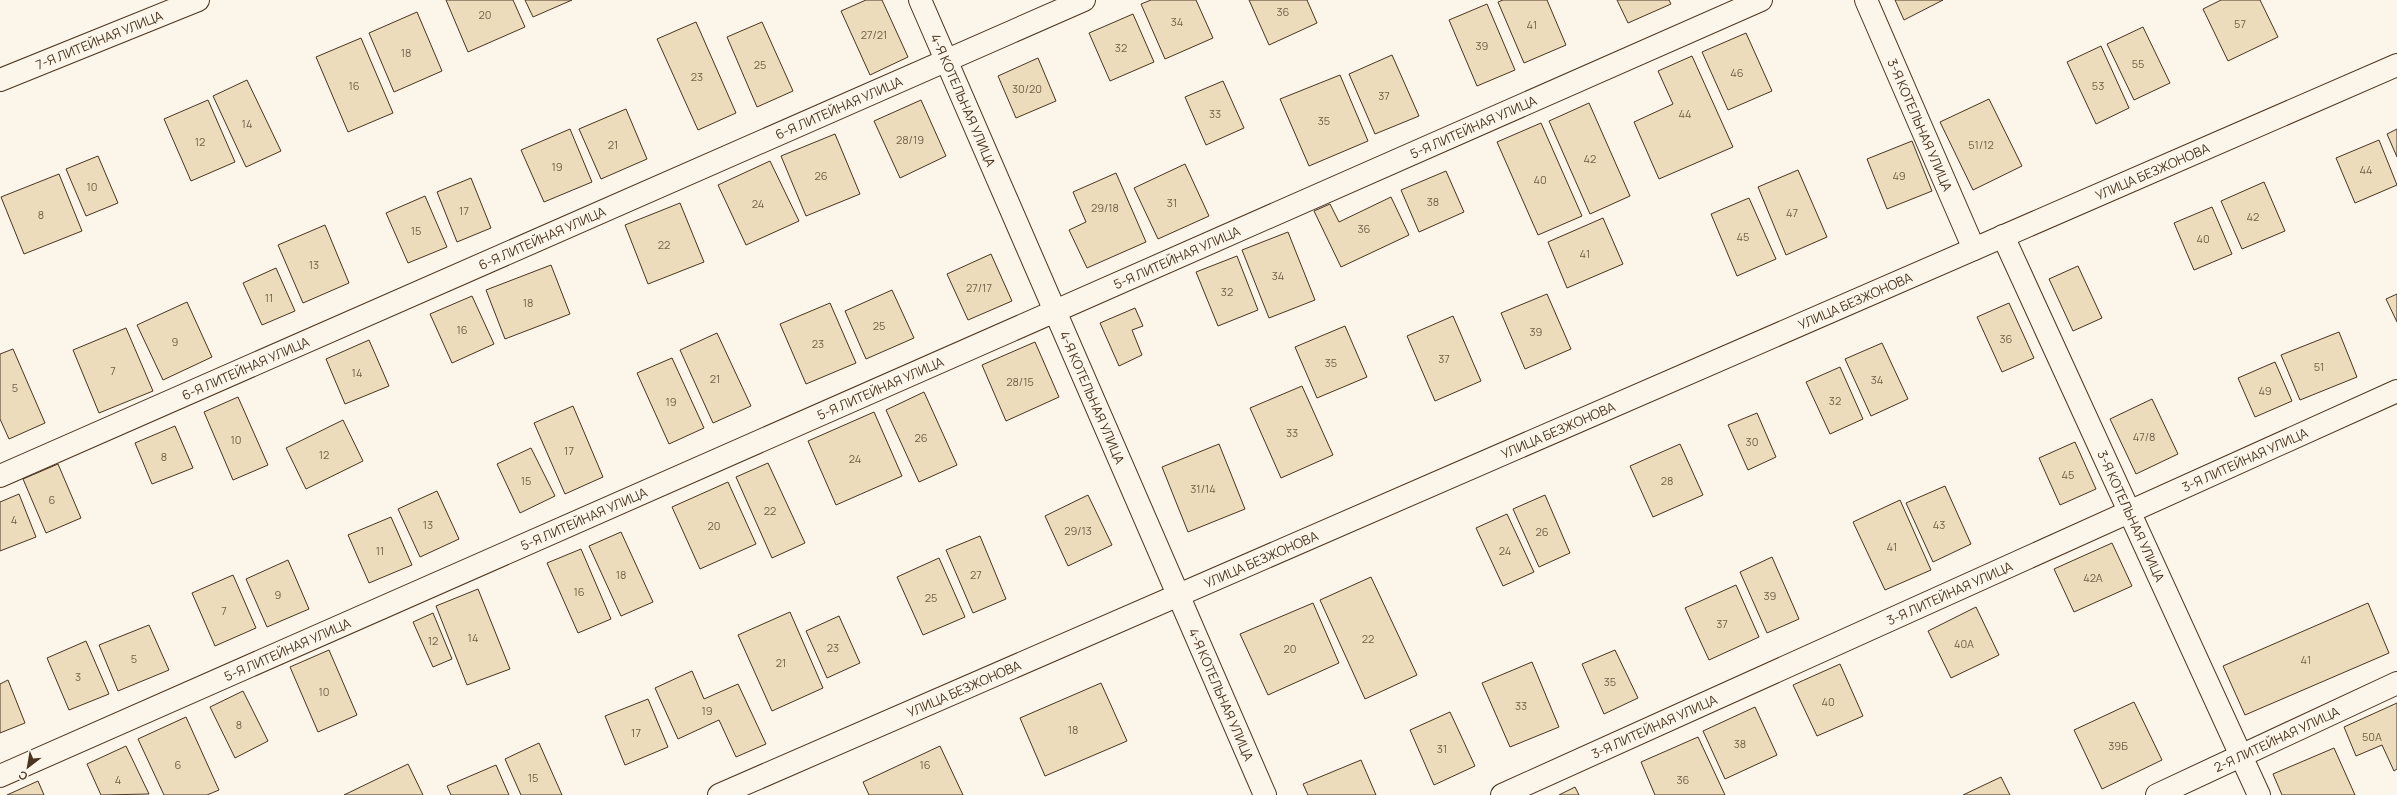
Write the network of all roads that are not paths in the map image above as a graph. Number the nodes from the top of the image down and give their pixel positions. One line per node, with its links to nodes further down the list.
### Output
1 (198, 0): 8 (street, 7-Я ЛИТЕЙНАЯ УЛИЦА)
2 (920, 0): 6 (street, 4-Я КОТЕЛЬНАЯ УЛИЦА)
3 (1084, 0): 6 (street, 6-Я ЛИТЕЙНАЯ УЛИЦА)
4 (1760, 0): 11 (street, 5-Я ЛИТЕЙНАЯ УЛИЦА)
5 (1866, 0): 10 (street, 3-Я КОТЕЛЬНАЯ УЛИЦА)
6 (945, 61): 11 (street, 4-Я КОТЕЛЬНАЯ УЛИЦА); 13 (street, 6-Я ЛИТЕЙНАЯ УЛИЦА)
7 (2397, 64): 9 (street, УЛИЦА БЕЗЖОНОВА)
8 (0, 80)
9 (2003, 236): 10 (street, УЛИЦА БЕЗЖОНОВА); 14 (street, 3-Я КОТЕЛЬНАЯ УЛИЦА)
10 (1974, 249): 15 (street, УЛИЦА БЕЗЖОНОВА)
11 (1054, 310): 15 (street, 4-Я КОТЕЛЬНАЯ УЛИЦА); 18 (street, 5-Я ЛИТЕЙНАЯ УЛИЦА)
12 (2397, 391): 14 (street, 3-Я ЛИТЕЙНАЯ УЛИЦА)
13 (0, 476)
14 (2130, 512): 17 (street, 3-Я КОТЕЛЬНАЯ УЛИЦА); 21 (street, 3-Я ЛИТЕЙНАЯ УЛИЦА)
15 (1178, 595): 19 (street, УЛИЦА БЕЗЖОНОВА); 20 (street, 4-Я КОТЕЛЬНАЯ УЛИЦА)
16 (2397, 683): 17 (street, 2-Я ЛИТЕЙНАЯ УЛИЦА)
17 (2242, 755): 22 (street, 2-Я ЛИТЕЙНАЯ УЛИЦА); 23 (street, 3-Я КОТЕЛЬНАЯ УЛИЦА)
18 (0, 776)
19 (719, 795)
20 (1265, 795)
21 (1502, 795)
22 (2157, 795)
23 (2259, 795)

